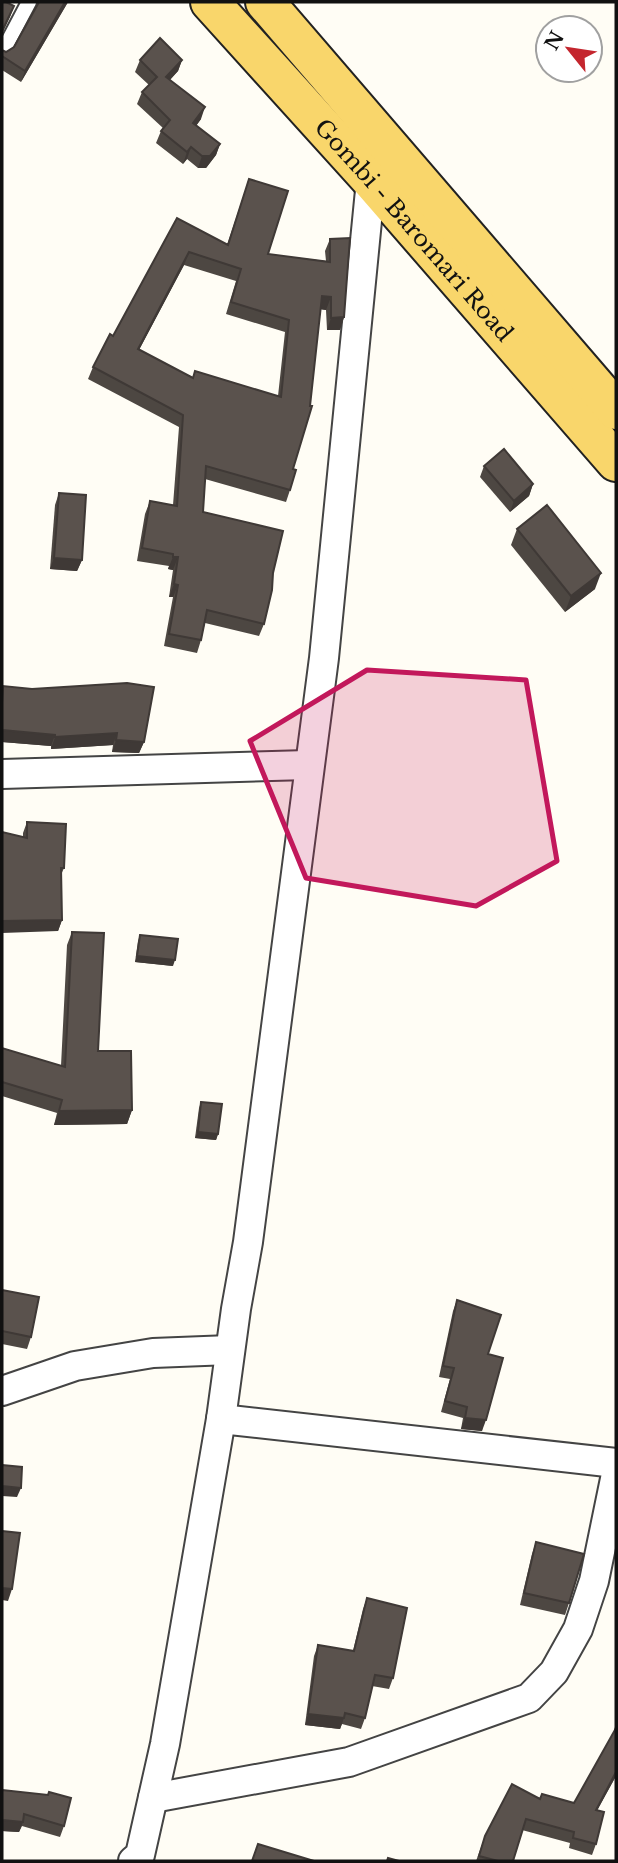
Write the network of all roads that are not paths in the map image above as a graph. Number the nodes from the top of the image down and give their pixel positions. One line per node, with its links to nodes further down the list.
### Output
1 (29, 2): 4 (lane)
2 (209, 2): 5 (main road, Gombi - Baromari Road)
3 (265, 2): 6 (main road, Gombi - Baromari Road)
4 (2, 53)
5 (371, 180): 7 (main road, Gombi - Baromari Road); 8 (street)
6 (616, 410)
7 (616, 462)
8 (308, 765): 9 (street); 10 (street)
9 (2, 774)
10 (230, 1350): 11 (street); 12 (street)
11 (2, 1391)
12 (221, 1419): 13 (street); 15 (street)
13 (616, 1463)
14 (616, 1474): 15 (street)
15 (153, 1798): 16 (street)
16 (133, 1861)

